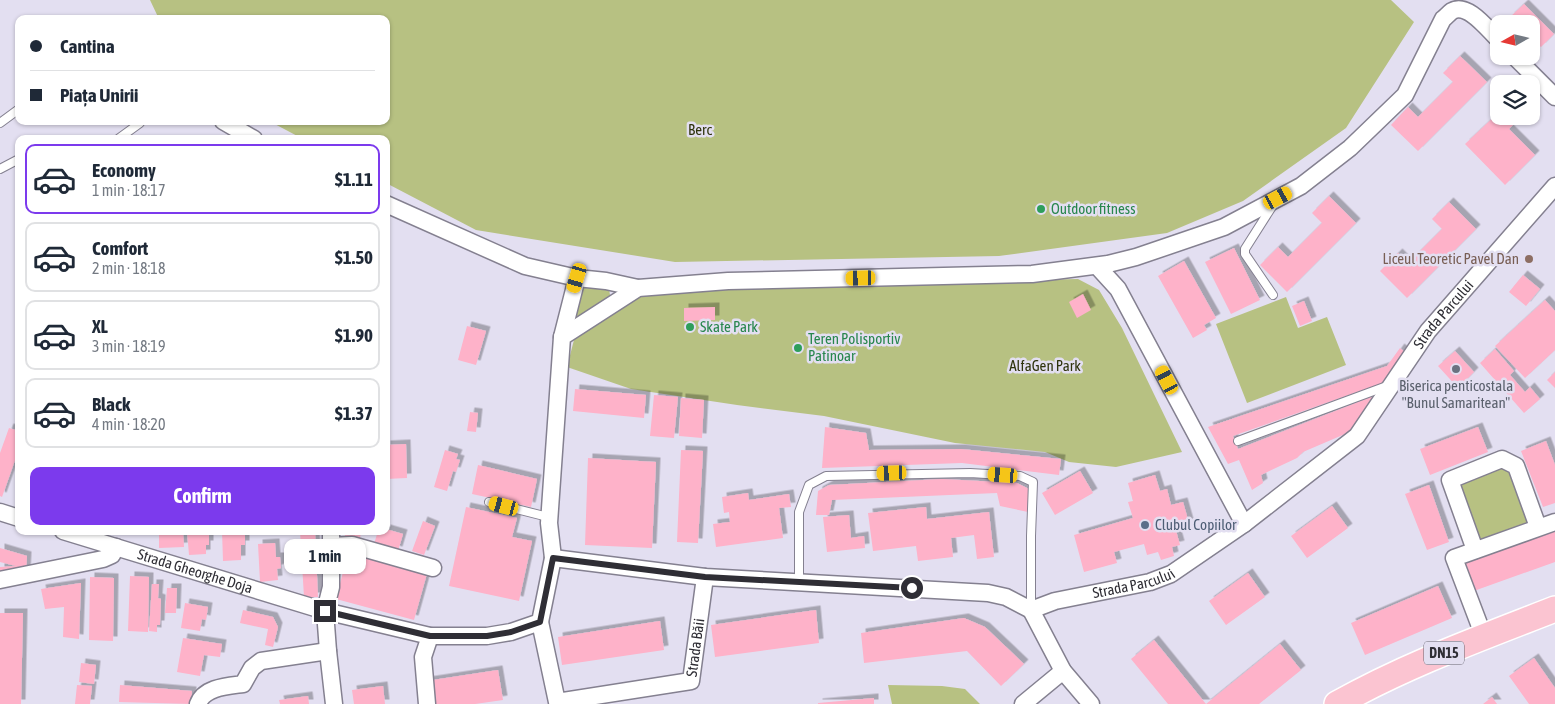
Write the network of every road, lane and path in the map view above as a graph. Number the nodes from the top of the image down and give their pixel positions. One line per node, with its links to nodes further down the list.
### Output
1 (1490, 31): 13 (street)
2 (1523, 65): 3 (street)
3 (1555, 97)
4 (15, 112): 5 (lane)
5 (0, 123)
6 (137, 125): 8 (lane)
7 (230, 125): 9 (street)
8 (124, 135)
9 (247, 135)
10 (15, 161): 11 (lane)
11 (0, 169)
12 (1555, 186): 20 (street, Strada Parcului)
13 (1278, 198): 15 (street); 18 (lane)
14 (390, 206): 16 (street)
15 (1097, 266): 17 (street); 27 (street)
16 (577, 278): 17 (street); 19 (street)
17 (638, 288): 19 (street)
18 (1273, 295)
19 (562, 338): 25 (street)
20 (1393, 384): 21 (lane); 27 (street, Strada Parcului)
21 (1238, 441)
22 (489, 502): 25 (lane)
23 (0, 512): 24 (street)
24 (15, 517)
25 (549, 522): 33 (street)
26 (1555, 522): 28 (street)
27 (1244, 524): 39 (street, Strada Parcului)
28 (1538, 527): 32 (street); 32 (street)
29 (76, 535): 31 (street, Strada Gheorghe Doja)
30 (331, 539): 34 (street); 40 (street)
31 (116, 547): 36 (street); 40 (street, Strada Gheorghe Doja)
32 (1475, 550): 43 (street)
33 (553, 558): 35 (street); 41 (street)
34 (433, 568)
35 (705, 577): 37 (street); 41 (street, Strada Băii)
36 (0, 580)
37 (799, 581): 39 (street); 39 (lane)
38 (1555, 609): 43 (main road, DN15)
39 (1030, 610): 45 (street)
40 (325, 611): 42 (street, Strada Gheorghe Doja); 44 (street)
41 (540, 622): 42 (street, Strada Gheorghe Doja)
42 (430, 636): 48 (street)
43 (1484, 637): 51 (main road, DN15)
44 (328, 651): 46 (street); 47 (street)
45 (1063, 671): 49 (street); 50 (street)
46 (198, 704)
47 (334, 704)
48 (427, 704)
49 (1023, 704)
50 (1092, 704)
51 (1337, 704)

